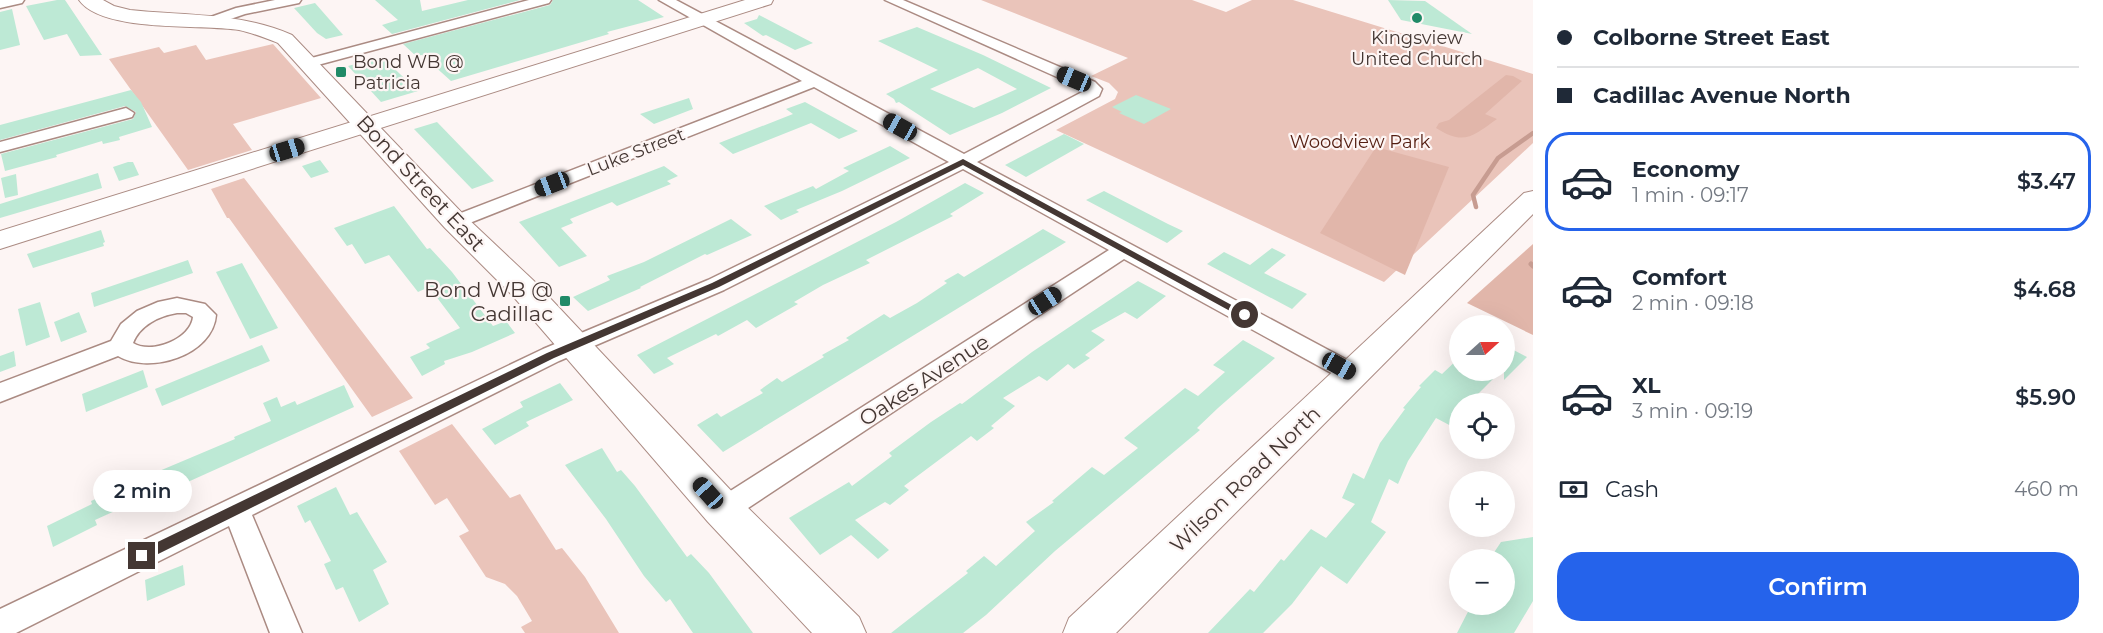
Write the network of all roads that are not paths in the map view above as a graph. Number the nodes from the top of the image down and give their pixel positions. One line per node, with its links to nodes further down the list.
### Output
1 (17, 0): 8 (street)
2 (89, 0): 11 (main road, Bond Street East)
3 (294, 0): 9 (street)
4 (544, 0): 12 (street)
5 (666, 0): 10 (street)
6 (764, 0): 10 (street)
7 (892, 0): 17 (street)
8 (0, 3)
9 (256, 4): 11 (street)
10 (702, 19): 13 (street); 15 (street)
11 (213, 21): 12 (main road, Bond Street East)
12 (309, 63): 15 (main road, Bond Street East)
13 (816, 81): 17 (street); 19 (street, Luke Street)
14 (126, 113): 16 (street)
15 (367, 125): 19 (main road, Bond Street East); 20 (street)
16 (0, 147)
17 (963, 162): 21 (street); 23 (street)
18 (1533, 199): 24 (street, Wilson Road North)
19 (455, 222): 23 (main road, Bond Street East)
20 (0, 240)
21 (1125, 249): 24 (street); 27 (street, Oakes Avenue)
22 (121, 346): 25 (street)
23 (576, 346): 26 (street); 27 (main road, Bond Street East)
24 (1353, 374): 31 (street, Wilson Road North)
25 (0, 393)
26 (236, 509): 28 (street); 29 (street)
27 (723, 510): 30 (main road, Bond Street East)
28 (0, 625)
29 (286, 633)
30 (843, 633)
31 (1085, 633)

